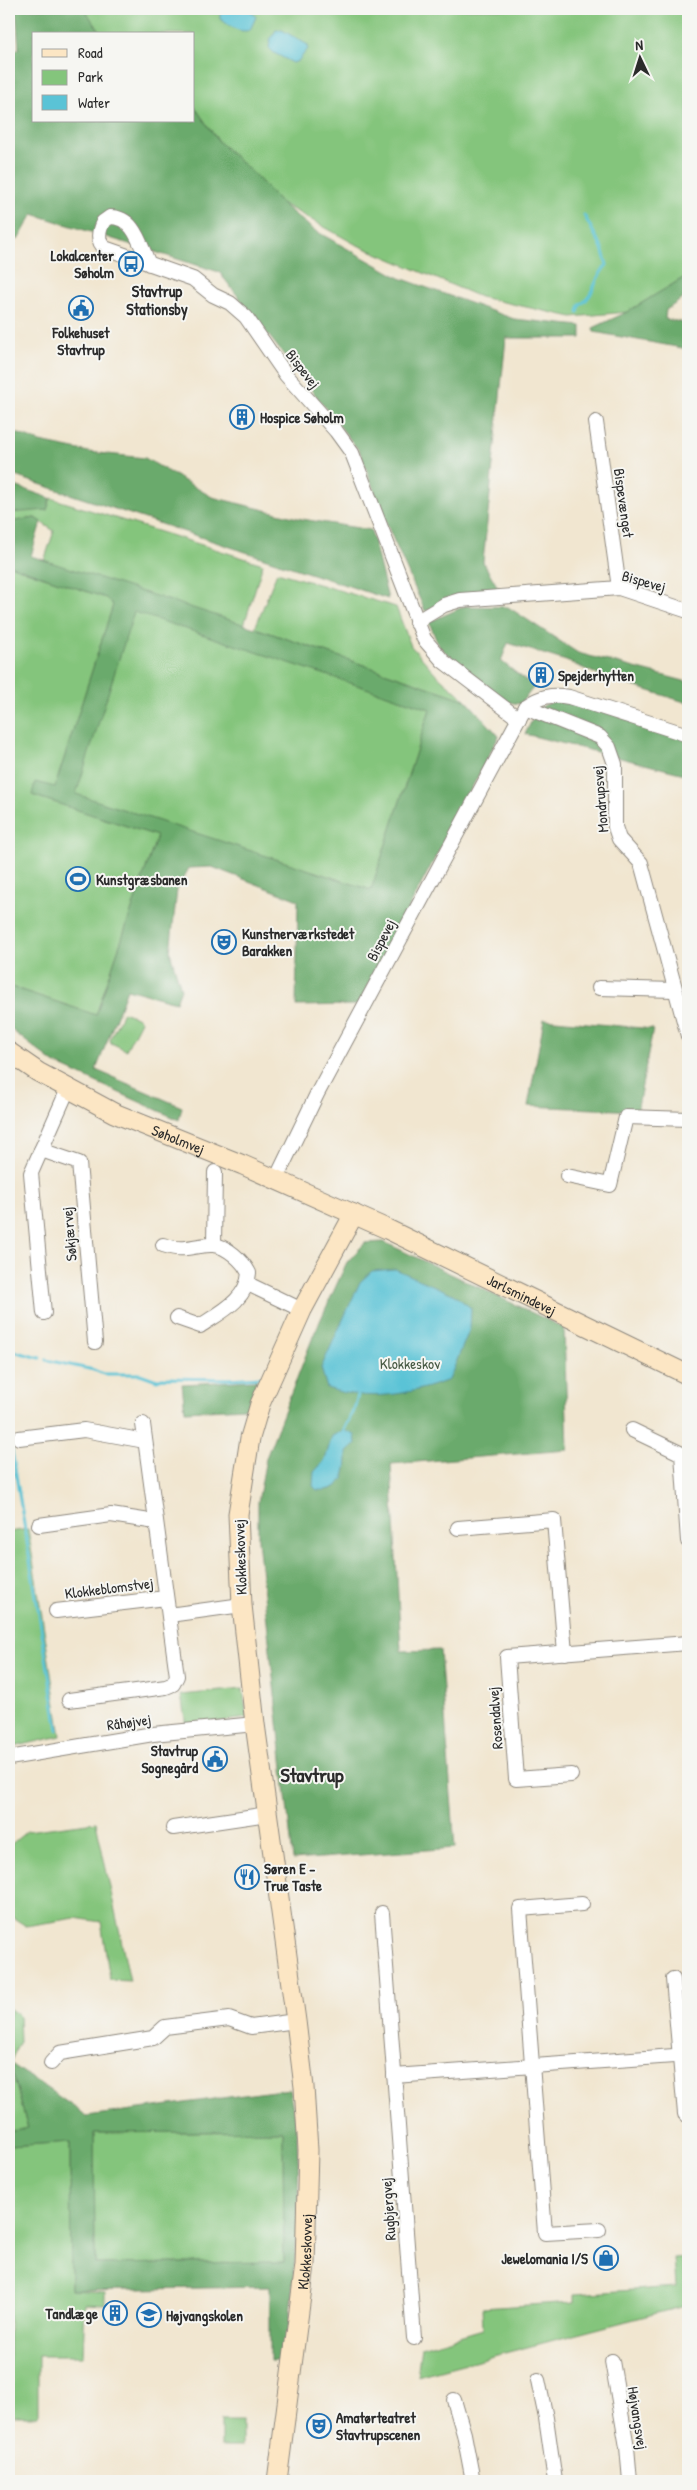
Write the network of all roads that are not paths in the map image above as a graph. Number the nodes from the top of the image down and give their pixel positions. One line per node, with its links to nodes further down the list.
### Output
1 (149, 264): 5 (street, Bispevej)
2 (596, 422): 3 (street, Bispevænget)
3 (619, 588): 4 (street, Bispevej); 5 (street, Bispevej)
4 (688, 611)
5 (416, 622): 6 (street, Bispevej)
6 (522, 713): 7 (street); 9 (street, Mondrupsvej); 17 (street, Bispevej)
7 (688, 735)
8 (599, 988): 9 (street)
9 (675, 990): 10 (street, Mondrupsvej)
10 (688, 1036)
11 (9, 1052): 12 (street, Søholmvej)
12 (68, 1089): 14 (street); 17 (street, Søholmvej)
13 (688, 1118): 16 (street)
14 (41, 1150): 23 (street); 25 (street, Søkjærvej)
15 (215, 1172): 20 (street)
16 (567, 1176)
17 (276, 1179): 18 (street, Søholmvej)
18 (354, 1214): 22 (street, Klokkeskovvej); 26 (street, Jarlsmindevej)
19 (163, 1244): 20 (street)
20 (214, 1245): 21 (street)
21 (248, 1284): 22 (street); 24 (street)
22 (302, 1310): 36 (street, Klokkeskovvej)
23 (44, 1313)
24 (177, 1318)
25 (95, 1342)
26 (688, 1375)
27 (142, 1424): 30 (street, Klokkeblomstvej)
28 (632, 1430): 34 (street)
29 (19, 1438): 30 (street)
30 (145, 1441): 31 (street, Klokkeblomstvej)
31 (156, 1522): 32 (street); 35 (street, Klokkeblomstvej)
32 (39, 1525)
33 (458, 1528): 40 (street)
34 (688, 1541)
35 (166, 1598): 37 (street, Klokkeblomstvej); 38 (street, Klokkeblomstvej)
36 (242, 1605): 38 (street); 42 (street, Klokkeskovvej)
37 (56, 1611)
38 (168, 1615): 41 (street, Klokkeblomstvej)
39 (688, 1643): 40 (street, Rosendalvej)
40 (565, 1653): 44 (street, Rosendalvej)
41 (69, 1700)
42 (255, 1724): 43 (street, Råhøjvej); 45 (street, Klokkeskovvej)
43 (9, 1758)
44 (571, 1775)
45 (268, 1814): 46 (street); 50 (street, Klokkeskovvej)
46 (174, 1828)
47 (582, 1904): 53 (street)
48 (382, 1913): 54 (street, Rugbjergvej)
49 (673, 1980): 51 (street)
50 (296, 2021): 52 (street); 61 (street, Klokkeskovvej)
51 (684, 2055): 53 (street); 55 (street)
52 (51, 2063)
53 (531, 2066): 54 (street); 56 (street)
54 (394, 2076): 57 (street, Rugbjergvej)
55 (685, 2114)
56 (599, 2230)
57 (414, 2338)
58 (612, 2361): 64 (street, Højvangsvej)
59 (538, 2380): 63 (street)
60 (454, 2400): 62 (street)
61 (277, 2481)
62 (473, 2481)
63 (555, 2481)
64 (630, 2481)

